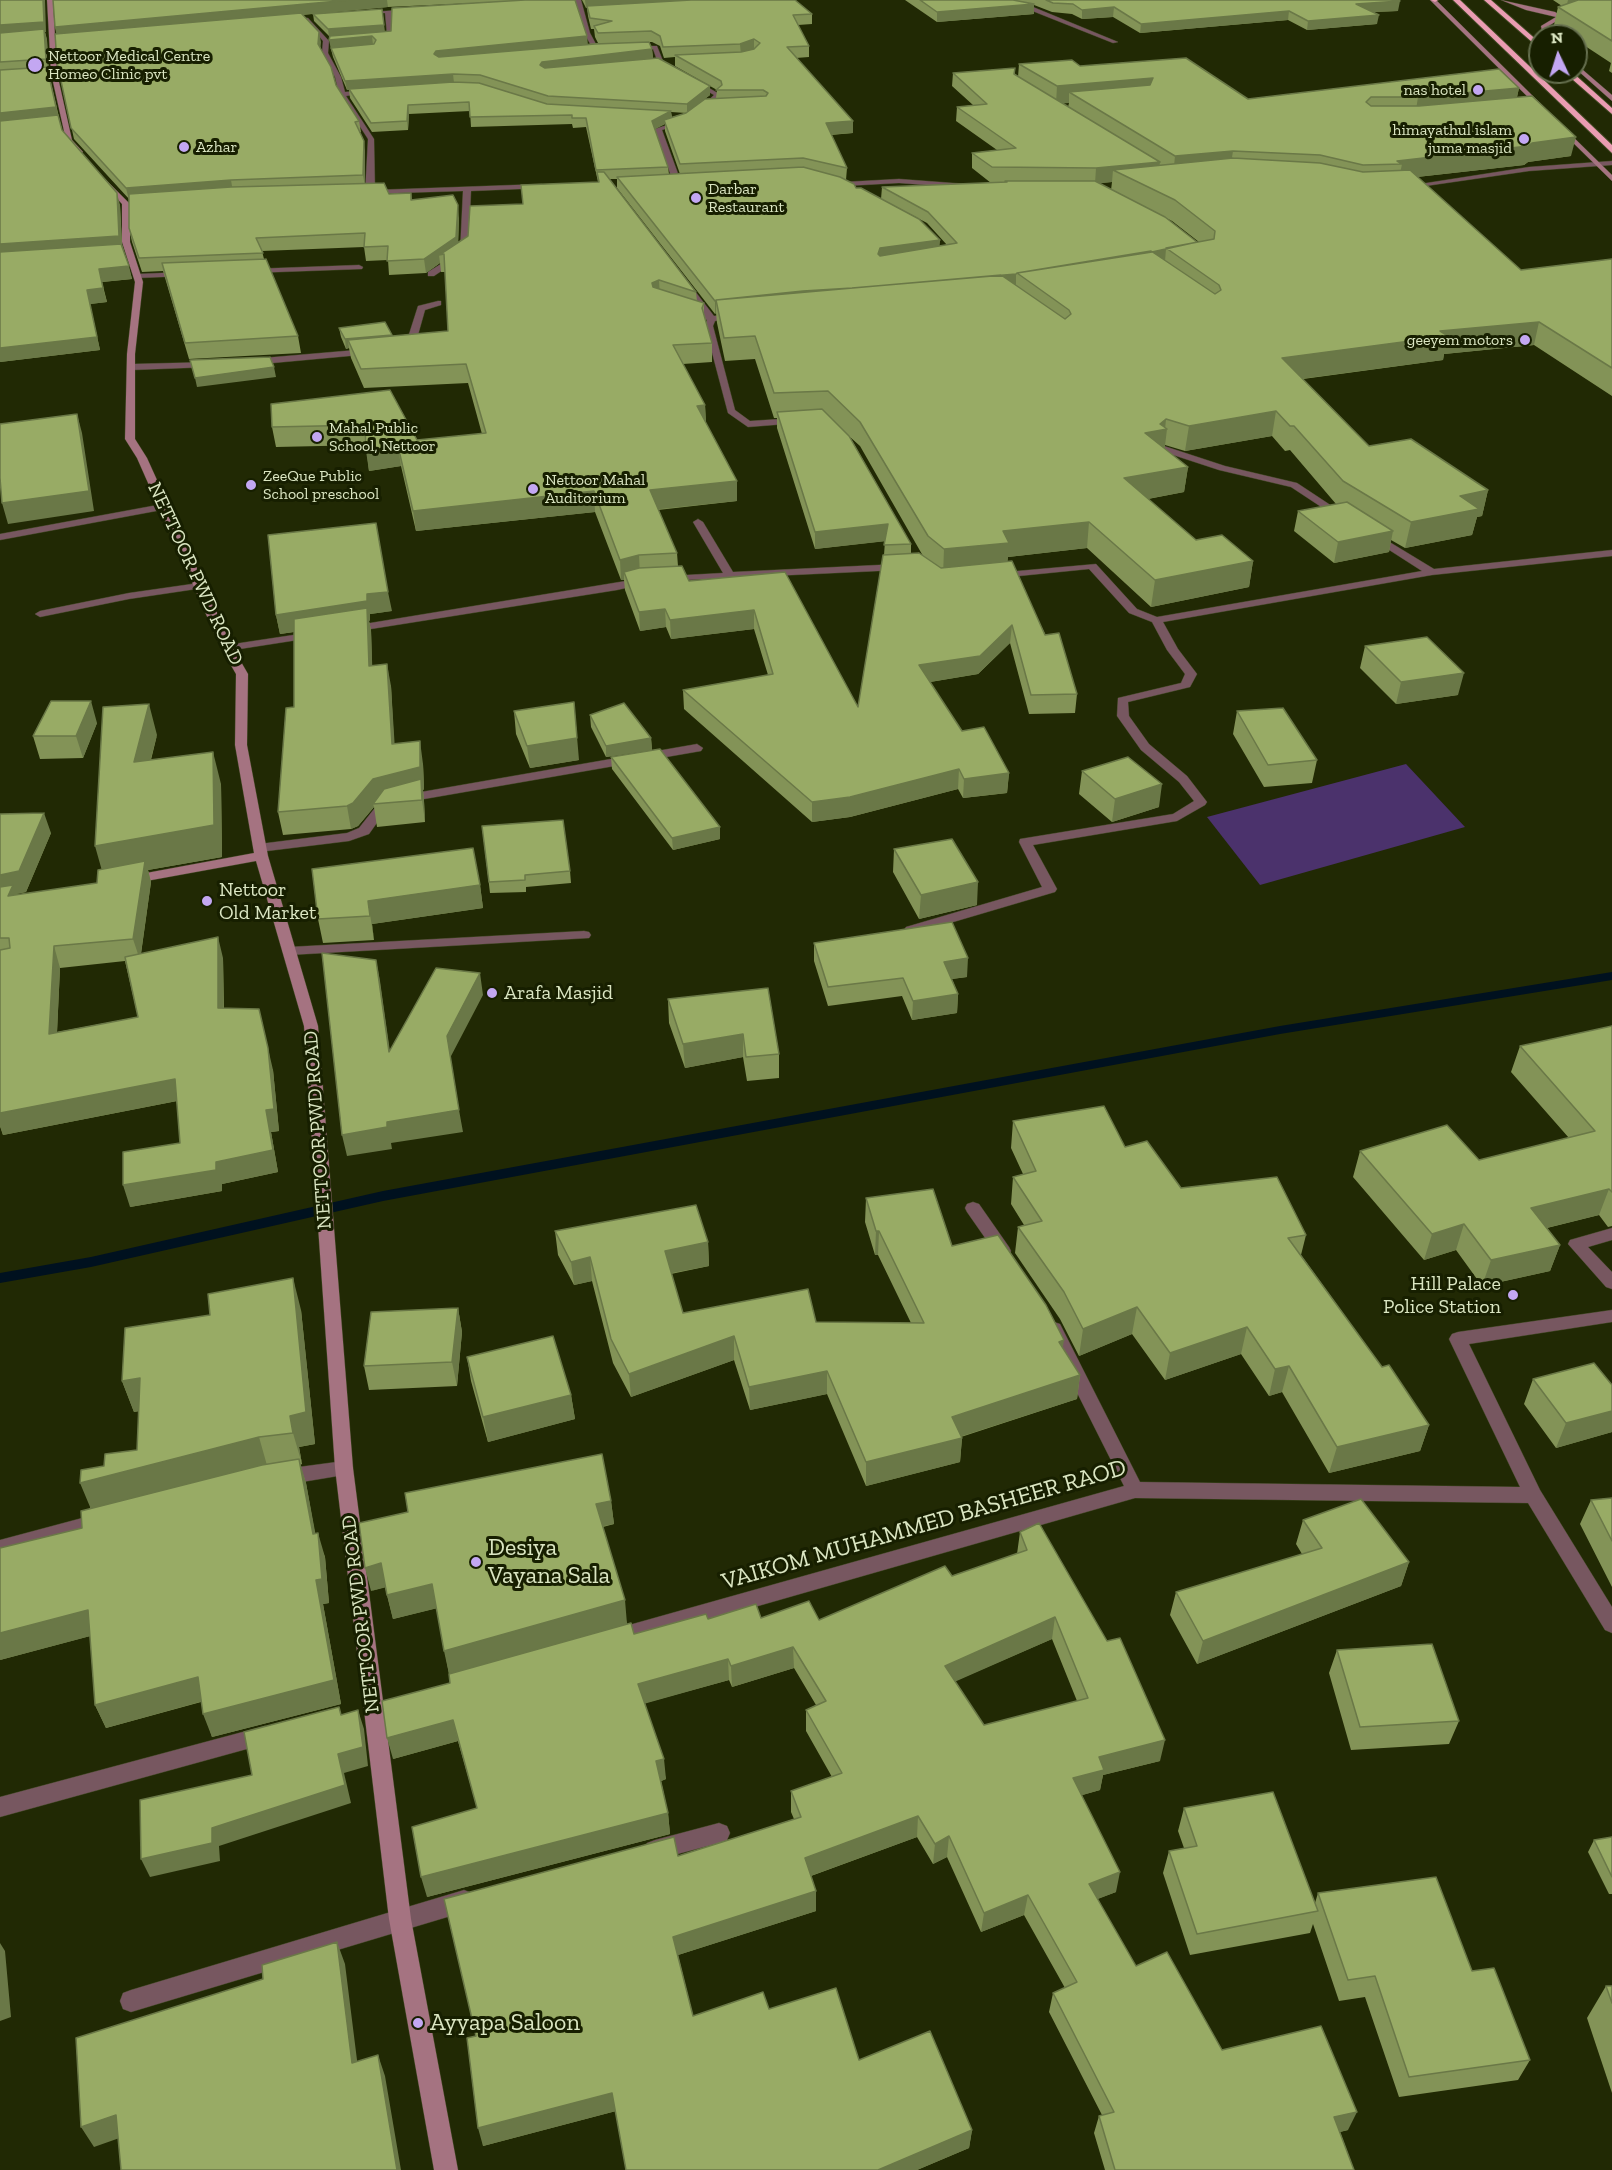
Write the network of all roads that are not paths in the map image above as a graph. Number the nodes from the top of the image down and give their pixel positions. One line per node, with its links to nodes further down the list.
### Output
1 (579, 0): 8 (street); 13 (street)
2 (999, 0): 24 (street)
3 (1434, 0): 39 (street)
4 (1456, 0): 46 (highway)
5 (1487, 0): 20 (highway)
6 (1504, 0): 14 (street)
7 (56, 1): 63 (street, NETTOOR PWD ROAD)
8 (544, 2)
9 (421, 9): 10 (street)
10 (388, 11): 15 (street); 21 (street)
11 (593, 11): 13 (street)
12 (1563, 11): 14 (street)
13 (582, 12): 18 (street)
14 (1552, 13): 17 (street)
15 (354, 14)
16 (316, 18): 23 (street)
17 (1548, 24)
18 (587, 33): 19 (street); 25 (street)
19 (597, 33)
20 (1528, 36)
21 (369, 38)
22 (337, 40): 23 (street)
23 (326, 41): 28 (street)
24 (1115, 42)
25 (595, 48): 26 (street); 29 (street)
26 (584, 49)
27 (334, 52): 28 (street)
28 (325, 53): 35 (street)
29 (660, 62): 30 (street); 31 (street); 37 (street)
30 (672, 62)
31 (649, 63)
32 (1588, 77): 36 (street)
33 (1581, 84): 42 (highway)
34 (377, 92): 35 (street)
35 (342, 94): 60 (street)
36 (1612, 99)
37 (706, 106): 38 (street); 41 (street)
38 (717, 106)
39 (1541, 107): 40 (street); 44 (street)
40 (1530, 108)
41 (698, 111)
42 (1612, 112)
43 (669, 115): 49 (street)
44 (1549, 115)
45 (1557, 123): 47 (street)
46 (1612, 150)
47 (1596, 163): 48 (street); 52 (street); 58 (street)
48 (1612, 163)
49 (676, 179): 50 (street); 53 (street)
50 (687, 179)
51 (823, 179): 54 (street)
52 (1612, 179)
53 (667, 180)
54 (844, 184): 56 (street); 61 (street)
55 (552, 186): 57 (street)
56 (975, 186)
57 (467, 189): 60 (street); 67 (street)
58 (1392, 189)
59 (361, 192): 60 (street)
60 (371, 192)
61 (864, 195)
62 (117, 252): 63 (street)
63 (129, 252): 68 (street, NETTOOR PWD ROAD)
64 (359, 267): 65 (street)
65 (242, 272)
66 (196, 274): 68 (street)
67 (431, 274)
68 (137, 276): 78 (street, NETTOOR PWD ROAD)
69 (678, 276): 73 (street)
70 (438, 303): 74 (street)
71 (691, 312): 73 (street)
72 (746, 315): 73 (street)
73 (712, 319): 79 (street)
74 (400, 348)
75 (377, 351): 76 (street)
76 (238, 362)
77 (215, 364): 78 (street)
78 (132, 368): 81 (street, NETTOOR PWD ROAD)
79 (803, 421)
80 (1164, 449): 83 (street)
81 (163, 507): 85 (street); 91 (street, NETTOOR PWD ROAD)
82 (698, 522): 89 (street)
83 (1353, 522)
84 (1363, 529): 88 (street)
85 (0, 537)
86 (1612, 553): 88 (street)
87 (909, 566): 89 (street)
88 (1431, 572): 93 (street)
89 (729, 575): 94 (street)
90 (987, 576): 93 (street)
91 (199, 586): 92 (street); 96 (street, NETTOOR PWD ROAD)
92 (40, 614)
93 (1156, 620): 100 (street)
94 (345, 630)
95 (322, 633): 96 (street)
96 (227, 648): 98 (street, NETTOOR PWD ROAD)
97 (697, 748): 98 (street)
98 (260, 852): 99 (street); 102 (street, NETTOOR PWD ROAD)
99 (113, 883)
100 (894, 934)
101 (584, 935): 102 (street)
102 (289, 951): 109 (street, NETTOOR PWD ROAD)
103 (974, 1208): 105 (street)
104 (1612, 1234): 106 (street)
105 (1012, 1266)
106 (1612, 1283)
107 (1045, 1315): 111 (street)
108 (1612, 1316): 112 (street)
109 (344, 1468): 110 (street); 118 (street, NETTOOR PWD ROAD)
110 (269, 1479)
111 (1135, 1490): 112 (street, VAIKOM MUHAMMED BASHEER RAOD); 116 (street, VAIKOM MUHAMMED BASHEER RAOD)
112 (1533, 1495): 115 (street)
113 (118, 1517): 114 (street)
114 (0, 1548)
115 (1612, 1624)
116 (600, 1642)
117 (394, 1701): 118 (street)
118 (372, 1707): 119 (street); 125 (street, NETTOOR PWD ROAD)
119 (349, 1713)
120 (281, 1731): 121 (street)
121 (0, 1807)
122 (719, 1833): 123 (street)
123 (639, 1854)
124 (480, 1897): 125 (street)
125 (400, 1919): 126 (street); 127 (street, NETTOOR PWD ROAD)
126 (131, 2001)
127 (446, 2170)

